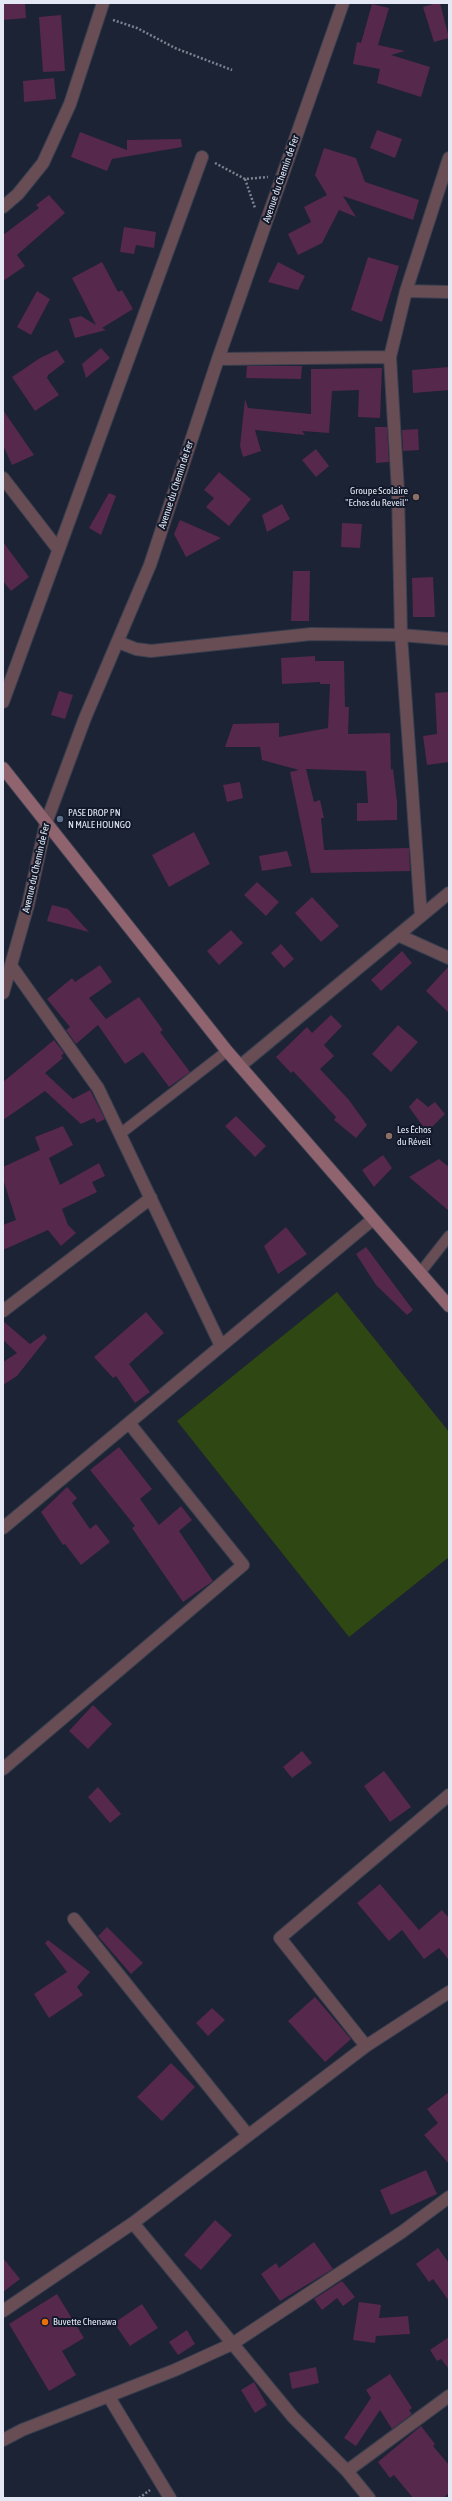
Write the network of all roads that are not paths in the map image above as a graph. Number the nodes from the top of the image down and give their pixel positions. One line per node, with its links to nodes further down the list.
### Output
1 (103, 3): 5 (street)
2 (342, 3): 9 (street, Avenue du Chemin de Fer)
3 (202, 157): 11 (street)
4 (449, 158): 6 (street)
5 (3, 207)
6 (406, 291): 7 (street); 8 (street)
7 (449, 292)
8 (390, 357): 9 (street); 12 (street)
9 (218, 359): 14 (street, Avenue du Chemin de Fer)
10 (3, 478): 11 (street)
11 (58, 549): 15 (street)
12 (401, 635): 13 (street); 14 (street); 19 (street)
13 (449, 639)
14 (118, 642): 17 (street, Avenue du Chemin de Fer)
15 (3, 702)
16 (3, 768): 17 (street)
17 (46, 823): 22 (street, Avenue du Chemin de Fer); 24 (street)
18 (449, 893): 19 (street)
19 (421, 916): 20 (street)
20 (398, 935): 21 (street); 25 (street)
21 (449, 958)
22 (12, 967): 23 (street, Avenue du Chemin de Fer); 26 (street)
23 (3, 993)
24 (228, 1051): 25 (street); 26 (lane)
25 (240, 1066): 28 (street)
26 (120, 1134): 27 (street)
27 (150, 1198): 32 (street); 33 (street)
28 (372, 1220): 30 (street); 33 (street)
29 (449, 1236): 30 (lane)
30 (420, 1273): 31 (street)
31 (449, 1306)
32 (3, 1311)
33 (221, 1346): 34 (street)
34 (129, 1423): 35 (street); 36 (street)
35 (3, 1528)
36 (3, 1769)
37 (449, 1795): 40 (street)
38 (74, 1919): 41 (street)
39 (449, 1992): 40 (street)
40 (366, 2046): 41 (street)
41 (247, 2134): 43 (street)
42 (449, 2197): 45 (street)
43 (133, 2223): 44 (street); 45 (street)
44 (3, 2311)
45 (232, 2344): 47 (street); 49 (street)
46 (449, 2396): 49 (street)
47 (109, 2397): 48 (street); 50 (street)
48 (3, 2440)
49 (347, 2471): 51 (street)
50 (170, 2498)
51 (369, 2498)

